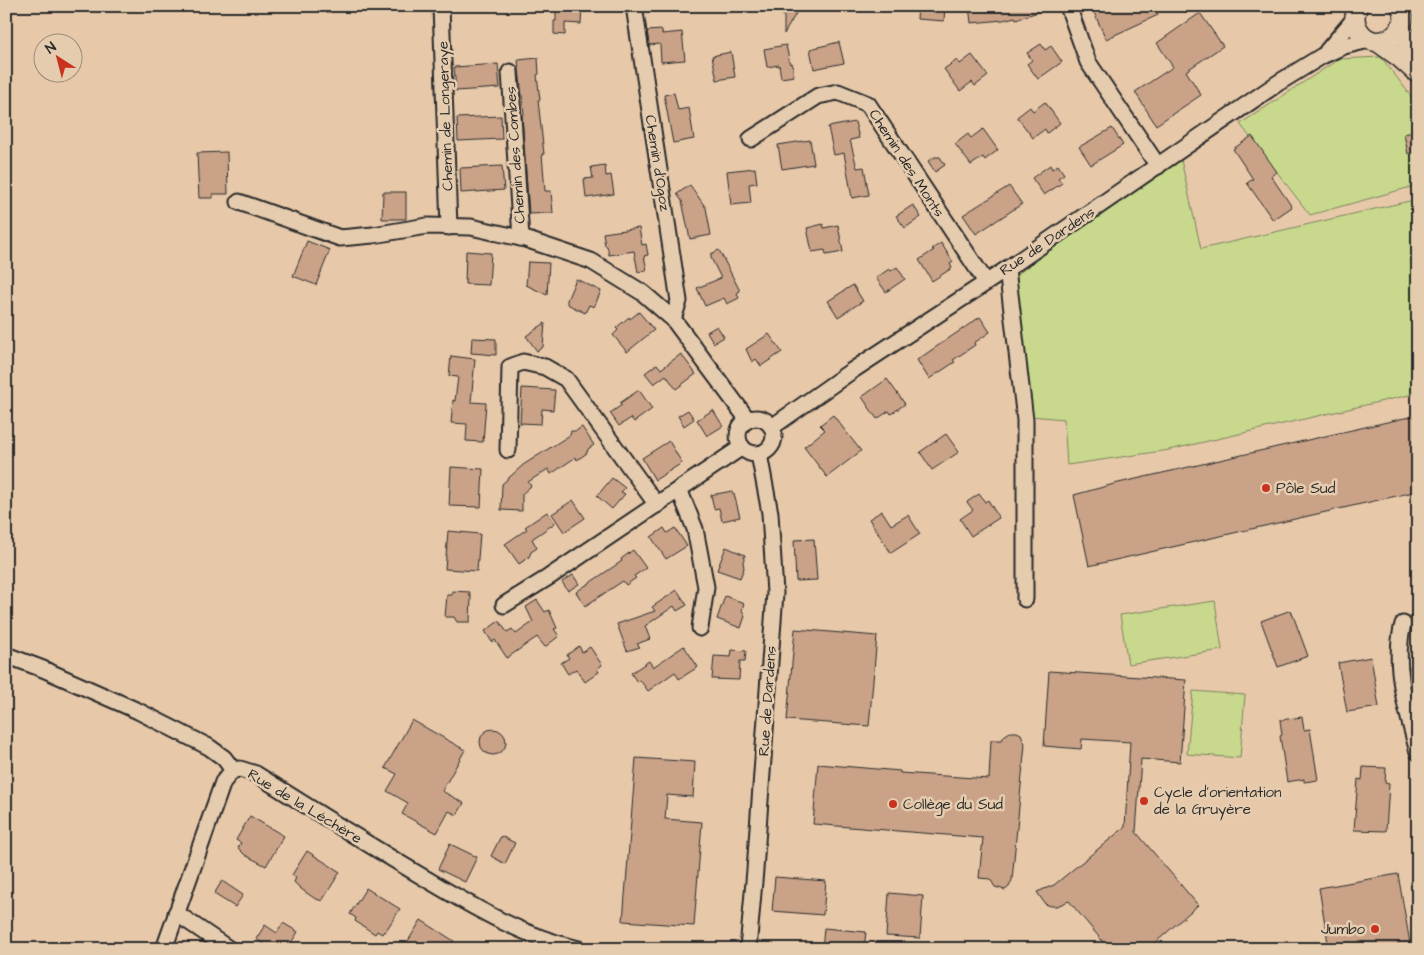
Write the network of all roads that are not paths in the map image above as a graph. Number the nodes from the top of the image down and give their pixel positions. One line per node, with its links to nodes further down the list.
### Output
1 (441, 6): 14 (street, Chemin de Longeraye)
2 (634, 6): 18 (street, Chemin d'Ogoz)
3 (1068, 6): 12 (street)
4 (1356, 10): 6 (street); 7 (street, Rue de Dardens)
5 (1405, 14): 6 (street); 8 (street)
6 (1373, 41): 7 (street, Rue de Dardens); 10 (street)
7 (1322, 56): 12 (street, Rue de Dardens)
8 (1418, 66)
9 (510, 72): 15 (street, Chemin des Combes)
10 (1418, 74)
11 (751, 139): 17 (street, Chemin des Monts)
12 (1158, 166): 16 (street, Rue de Dardens)
13 (239, 202): 14 (street, Chemin des Combes)
14 (449, 226): 15 (street, Chemin des Combes)
15 (521, 238): 18 (street, Chemin des Combes)
16 (1007, 269): 17 (street, Rue de Dardens); 26 (street)
17 (986, 282): 20 (street, Rue de Dardens)
18 (673, 319): 19 (street, Chemin des Combes)
19 (748, 420): 20 (street); 21 (street)
20 (772, 427): 23 (street)
21 (742, 447): 23 (street); 24 (street)
22 (508, 450): 25 (street)
23 (759, 454): 39 (street, Rue de Dardens)
24 (679, 489): 25 (street); 29 (street)
25 (657, 505): 27 (street)
26 (1024, 599)
27 (504, 605)
28 (1403, 624): 33 (street)
29 (700, 628)
30 (6, 655): 34 (street, Rue de la Léchère)
31 (1418, 670): 32 (street)
32 (1418, 677)
33 (1418, 752)
34 (232, 770): 35 (street); 38 (street, Rue de la Léchère)
35 (176, 914): 36 (street); 37 (street)
36 (164, 949)
37 (229, 949)
38 (579, 949)
39 (748, 949)

